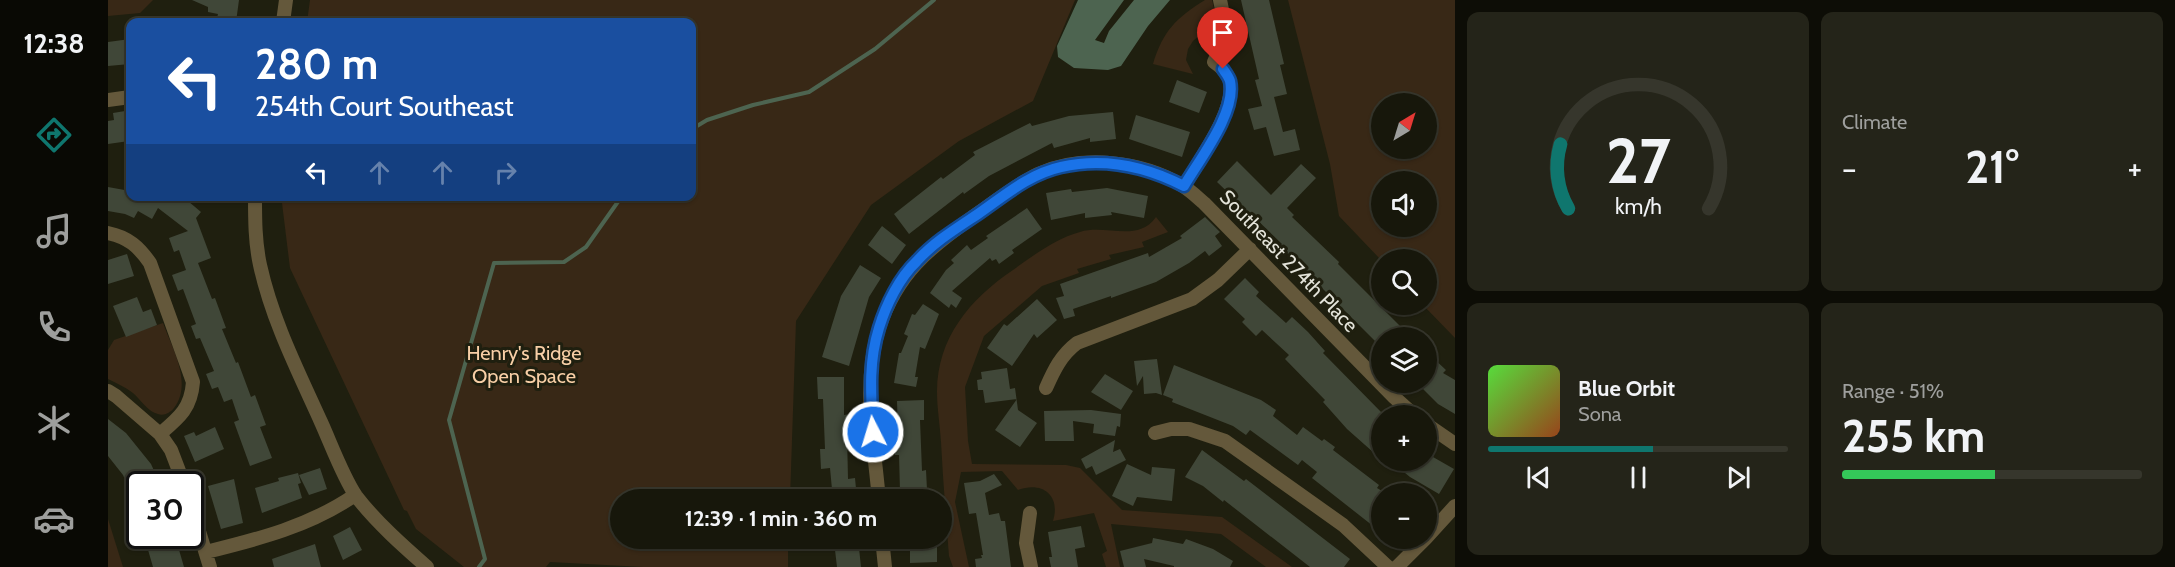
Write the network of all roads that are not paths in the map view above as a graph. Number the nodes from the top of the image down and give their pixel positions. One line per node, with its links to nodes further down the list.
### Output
1 (286, 0): 3 (street)
2 (1220, 0): 6 (street)
3 (284, 18)
4 (126, 98): 5 (street)
5 (108, 100)
6 (1184, 186): 9 (street, Southeast 274th Place); 18 (street, Southeast 274th Place)
7 (255, 201): 19 (street)
8 (108, 232): 15 (street)
9 (1250, 249): 10 (street); 12 (street, Southeast 274th Place)
10 (1046, 387)
11 (108, 391): 15 (street)
12 (1403, 405)
13 (1437, 432): 16 (street)
14 (1155, 433): 31 (street)
15 (160, 434): 17 (street)
16 (1455, 444)
17 (179, 471)
18 (878, 489)
19 (356, 495): 26 (street); 28 (street)
20 (1455, 506): 22 (street)
21 (1030, 513): 30 (street)
22 (1437, 526)
23 (204, 546): 26 (street)
24 (883, 549): 29 (street)
25 (1415, 549): 32 (street)
26 (206, 552): 27 (street)
27 (210, 567)
28 (427, 567)
29 (885, 567)
30 (1031, 567)
31 (1388, 567)
32 (1397, 567)

